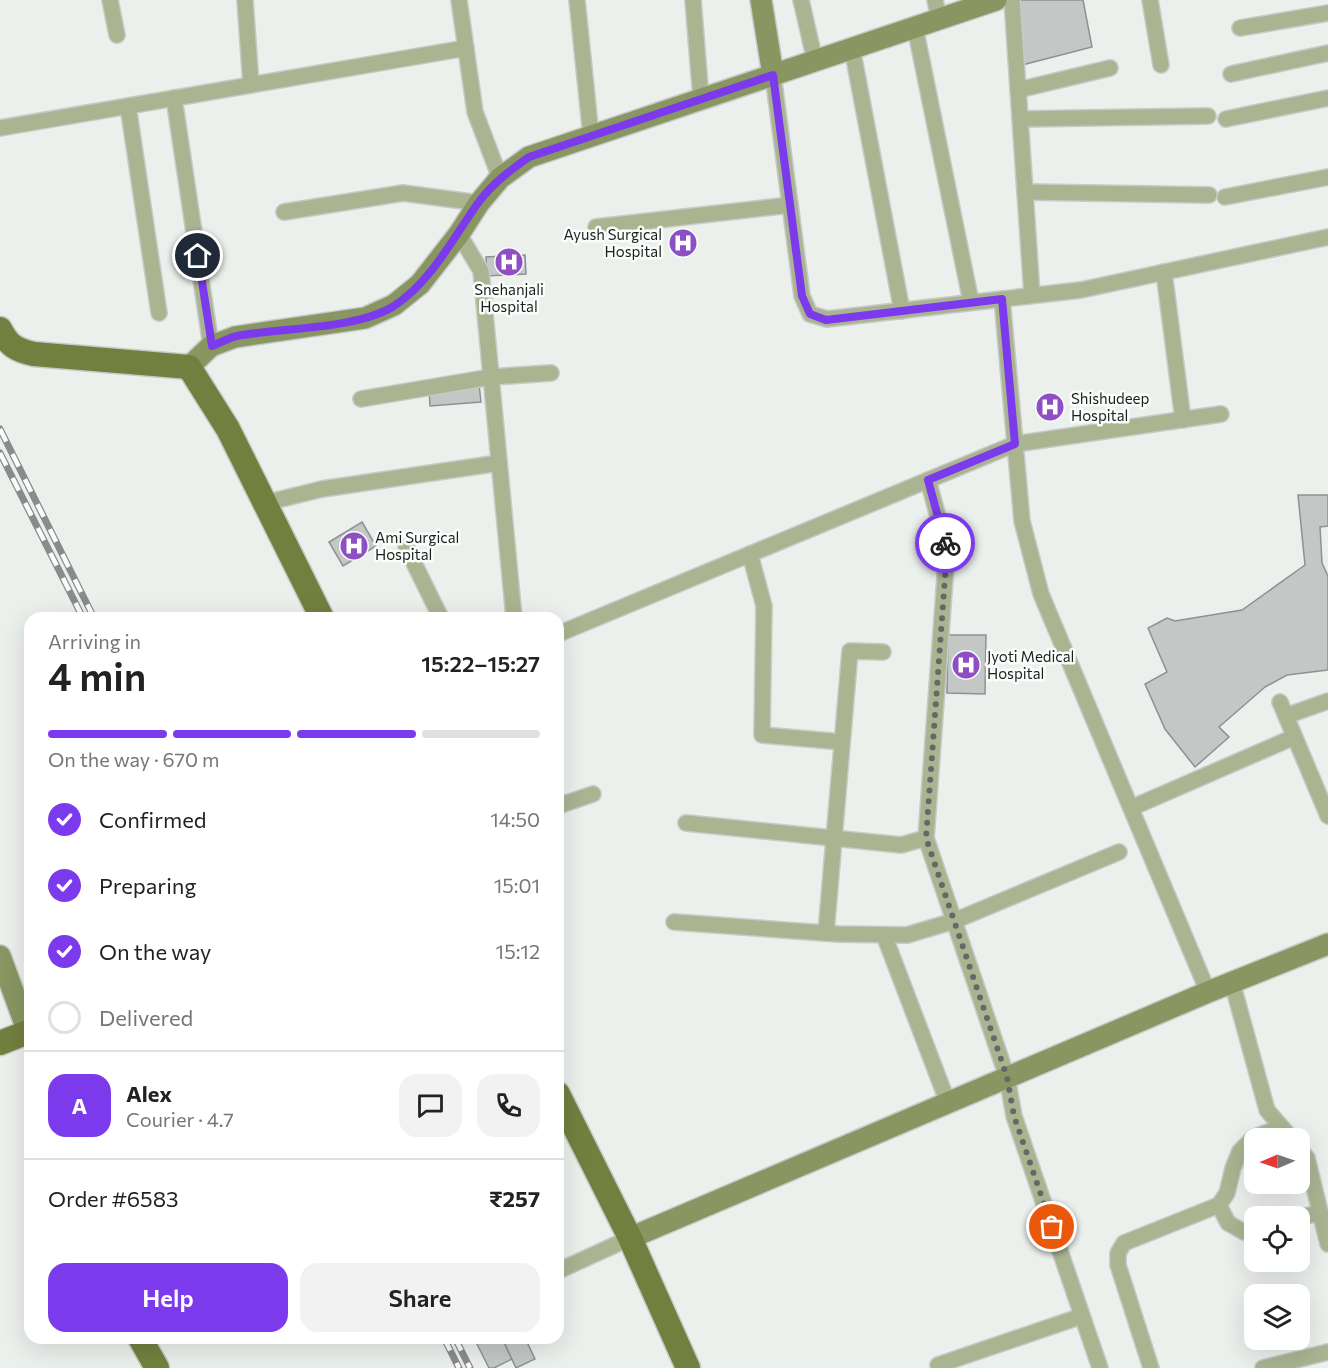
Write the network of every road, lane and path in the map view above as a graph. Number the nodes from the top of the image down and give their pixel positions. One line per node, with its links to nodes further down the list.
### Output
1 (110, 0): 15 (street)
2 (244, 0): 24 (street)
3 (459, 0): 16 (street)
4 (577, 0): 34 (street)
5 (693, 0): 28 (street)
6 (761, 0): 23 (street)
7 (801, 0): 19 (street)
8 (996, 0): 11 (street)
9 (1012, 0): 25 (street)
10 (1150, 0): 20 (street)
11 (937, 9): 13 (street)
12 (1328, 13): 14 (street)
13 (915, 27): 17 (street); 47 (street)
14 (1240, 28)
15 (117, 35)
16 (466, 48): 24 (street); 36 (street)
17 (852, 48): 19 (street); 48 (street)
18 (1328, 53): 22 (street)
19 (815, 61): 23 (street)
20 (1161, 65)
21 (1110, 68): 25 (street)
22 (1231, 74)
23 (773, 75): 28 (street); 39 (street)
24 (251, 85): 26 (street)
25 (1018, 90): 31 (street)
26 (174, 98): 29 (street); 51 (street)
27 (1328, 98): 32 (street)
28 (701, 99): 34 (street)
29 (128, 106): 33 (street); 49 (street)
30 (1208, 116): 31 (street)
31 (1020, 119): 37 (street)
32 (1226, 119)
33 (0, 128)
34 (591, 136): 36 (street)
35 (1328, 177): 37 (street)
36 (500, 178): 38 (street)
37 (1025, 192): 45 (street)
38 (478, 203): 40 (street); 42 (street)
39 (790, 205): 41 (street); 48 (street)
40 (284, 212)
41 (596, 227)
42 (459, 234): 51 (street); 54 (street)
43 (1328, 237): 44 (street)
44 (1164, 272): 45 (street); 57 (street)
45 (1032, 295): 46 (street)
46 (1002, 299): 47 (street); 58 (street)
47 (971, 302): 48 (street)
48 (902, 311)
49 (159, 313)
50 (0, 329): 52 (main road)
51 (212, 346): 52 (street)
52 (189, 367): 61 (main road)
53 (551, 373): 54 (street)
54 (491, 377): 55 (street); 59 (street)
55 (361, 399)
56 (1221, 414): 57 (street)
57 (1183, 420): 58 (street)
58 (1015, 444): 60 (street); 74 (street)
59 (499, 463): 61 (street); 66 (street)
60 (928, 480): 63 (street); 78 (street)
61 (265, 503): 64 (main road)
62 (406, 547): 65 (street)
63 (750, 554): 67 (street); 71 (street)
64 (319, 612)
65 (438, 612)
66 (513, 612)
67 (564, 631)
68 (883, 652): 71 (street)
69 (1328, 701): 70 (street)
70 (1294, 737): 74 (street); 75 (street)
71 (842, 742): 77 (street)
72 (593, 794): 73 (street)
73 (564, 804)
74 (1131, 808): 87 (street)
75 (1328, 816)
76 (686, 823): 77 (street)
77 (834, 838): 78 (street); 82 (street)
78 (926, 838): 80 (street)
79 (1119, 852): 80 (street)
80 (954, 921): 83 (street); 91 (street)
81 (674, 922): 82 (street)
82 (826, 933): 83 (street)
83 (884, 935): 92 (street)
84 (1328, 944): 86 (street)
85 (0, 956): 88 (street)
86 (1232, 982): 87 (street); 94 (street)
87 (1208, 992): 91 (street)
88 (24, 1021)
89 (24, 1036): 90 (main road)
90 (0, 1043)
91 (1007, 1077): 92 (street); 104 (street)
92 (948, 1103): 101 (street)
93 (564, 1106): 101 (main road)
94 (1282, 1128)
95 (1244, 1147): 97 (street)
96 (1310, 1170): 98 (street)
97 (1219, 1205): 100 (street); 111 (street)
98 (1321, 1213): 99 (street); 102 (street)
99 (1310, 1215)
100 (1244, 1232)
101 (630, 1238): 103 (street); 109 (main road)
102 (1328, 1244)
103 (564, 1268)
104 (1082, 1316): 107 (street); 110 (street)
105 (143, 1344): 108 (main road)
106 (1328, 1352): 112 (street)
107 (938, 1365)
108 (157, 1368)
109 (688, 1368)
110 (1100, 1368)
111 (1151, 1368)
112 (1263, 1368)

